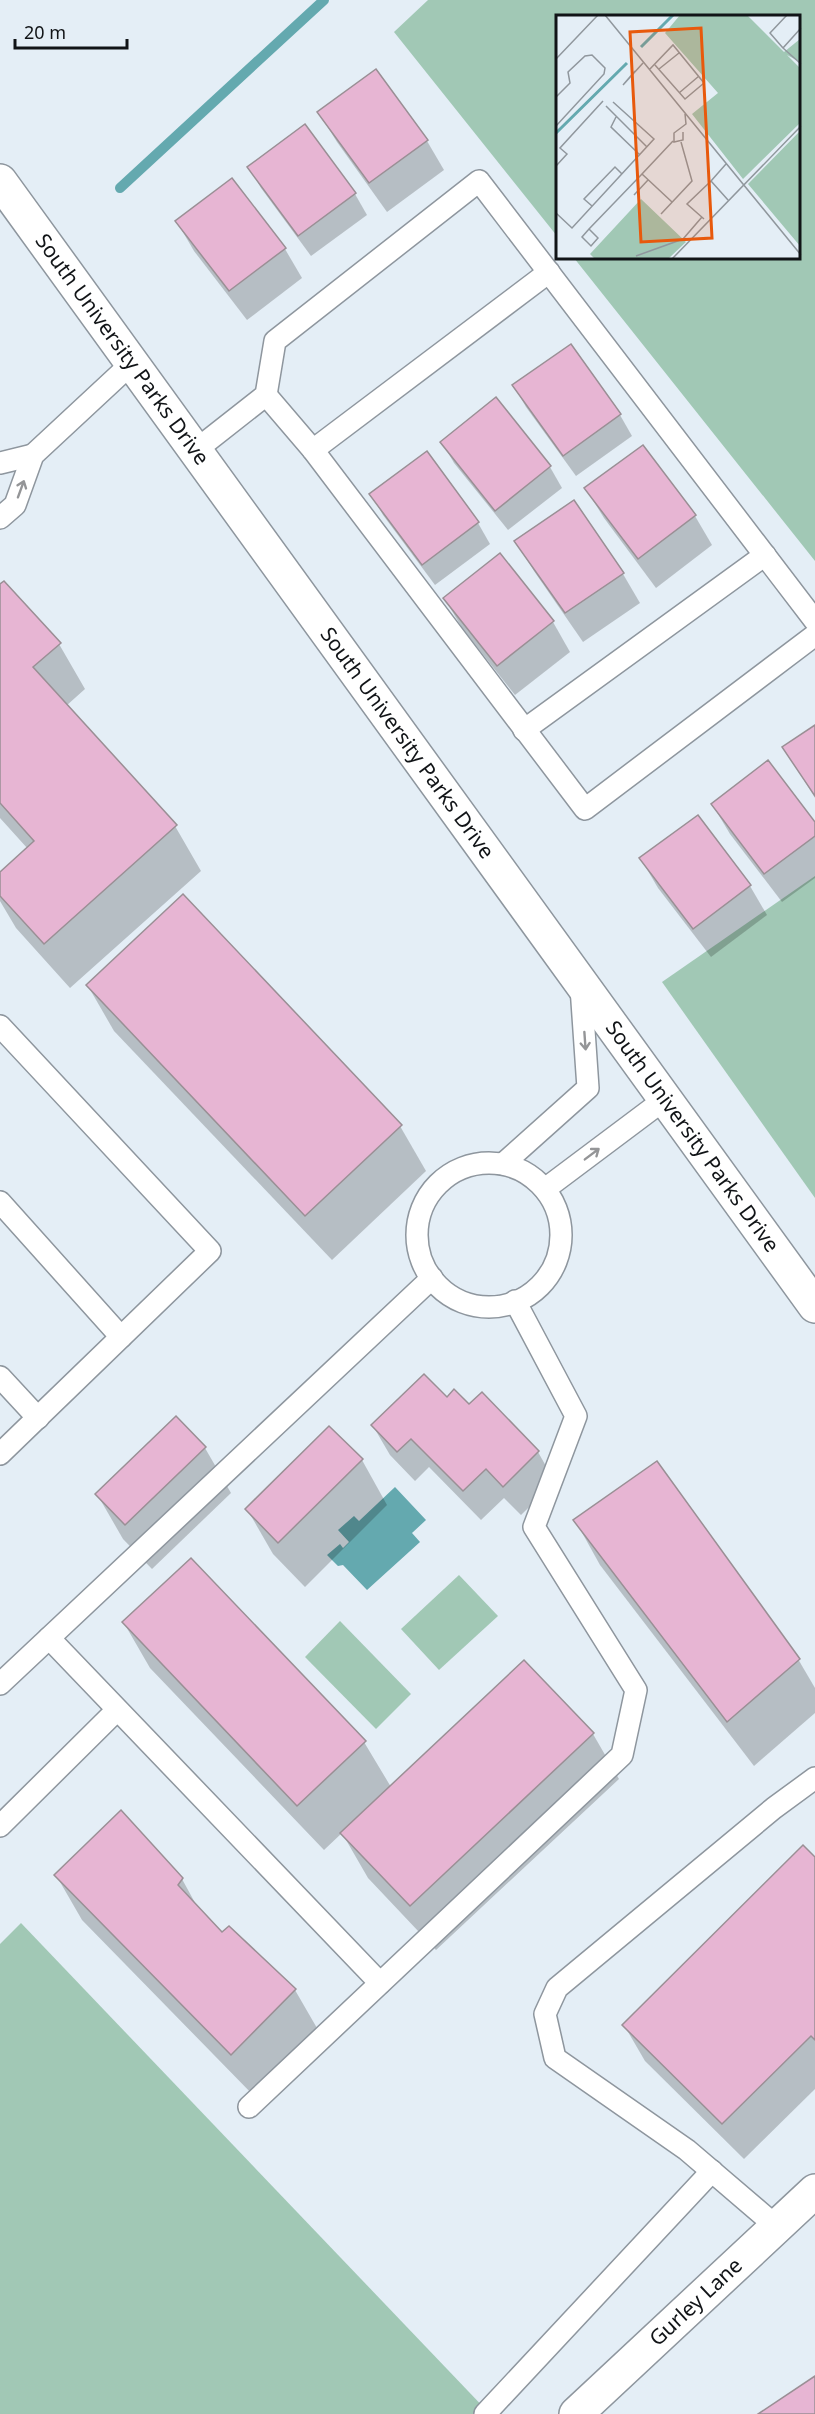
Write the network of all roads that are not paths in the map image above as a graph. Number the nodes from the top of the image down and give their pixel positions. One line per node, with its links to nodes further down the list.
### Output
1 (0, 181): 3 (main road, South University Parks Drive)
2 (549, 272): 4 (lane); 6 (lane); 10 (lane)
3 (132, 363): 5 (main road, South University Parks Drive); 7 (lane)
4 (266, 395): 5 (lane); 6 (lane)
5 (196, 450): 14 (main road, South University Parks Drive)
6 (313, 450): 13 (lane)
7 (33, 455): 8 (lane); 9 (lane, one-way to 7)
8 (0, 463)
9 (0, 518)
10 (765, 555): 11 (lane); 13 (lane)
11 (815, 621)
12 (815, 635): 13 (lane)
13 (524, 730)
14 (581, 983): 16 (main road, South University Parks Drive); 17 (lane, one-way to 17)
15 (0, 1026): 23 (lane)
16 (665, 1099): 18 (lane, one-way to 16); 22 (main road, South University Parks Drive)
17 (503, 1164): 18 (lane); 20 (lane)
18 (545, 1189): 21 (lane)
19 (0, 1202): 23 (lane)
20 (432, 1278): 21 (lane); 27 (lane)
21 (515, 1301): 32 (lane)
22 (815, 1305)
23 (122, 1337): 25 (lane)
24 (0, 1377): 25 (lane)
25 (38, 1418): 26 (lane)
26 (0, 1454)
27 (49, 1638): 28 (lane); 29 (lane)
28 (0, 1684)
29 (117, 1710): 31 (lane); 32 (lane)
30 (815, 1778): 34 (lane)
31 (0, 1826)
32 (380, 1983): 33 (lane)
33 (249, 2107)
34 (712, 2171): 36 (lane); 37 (lane)
35 (815, 2191): 36 (main road, Gurley Lane)
36 (777, 2227): 38 (main road, Gurley Lane)
37 (485, 2414)
38 (576, 2414)

